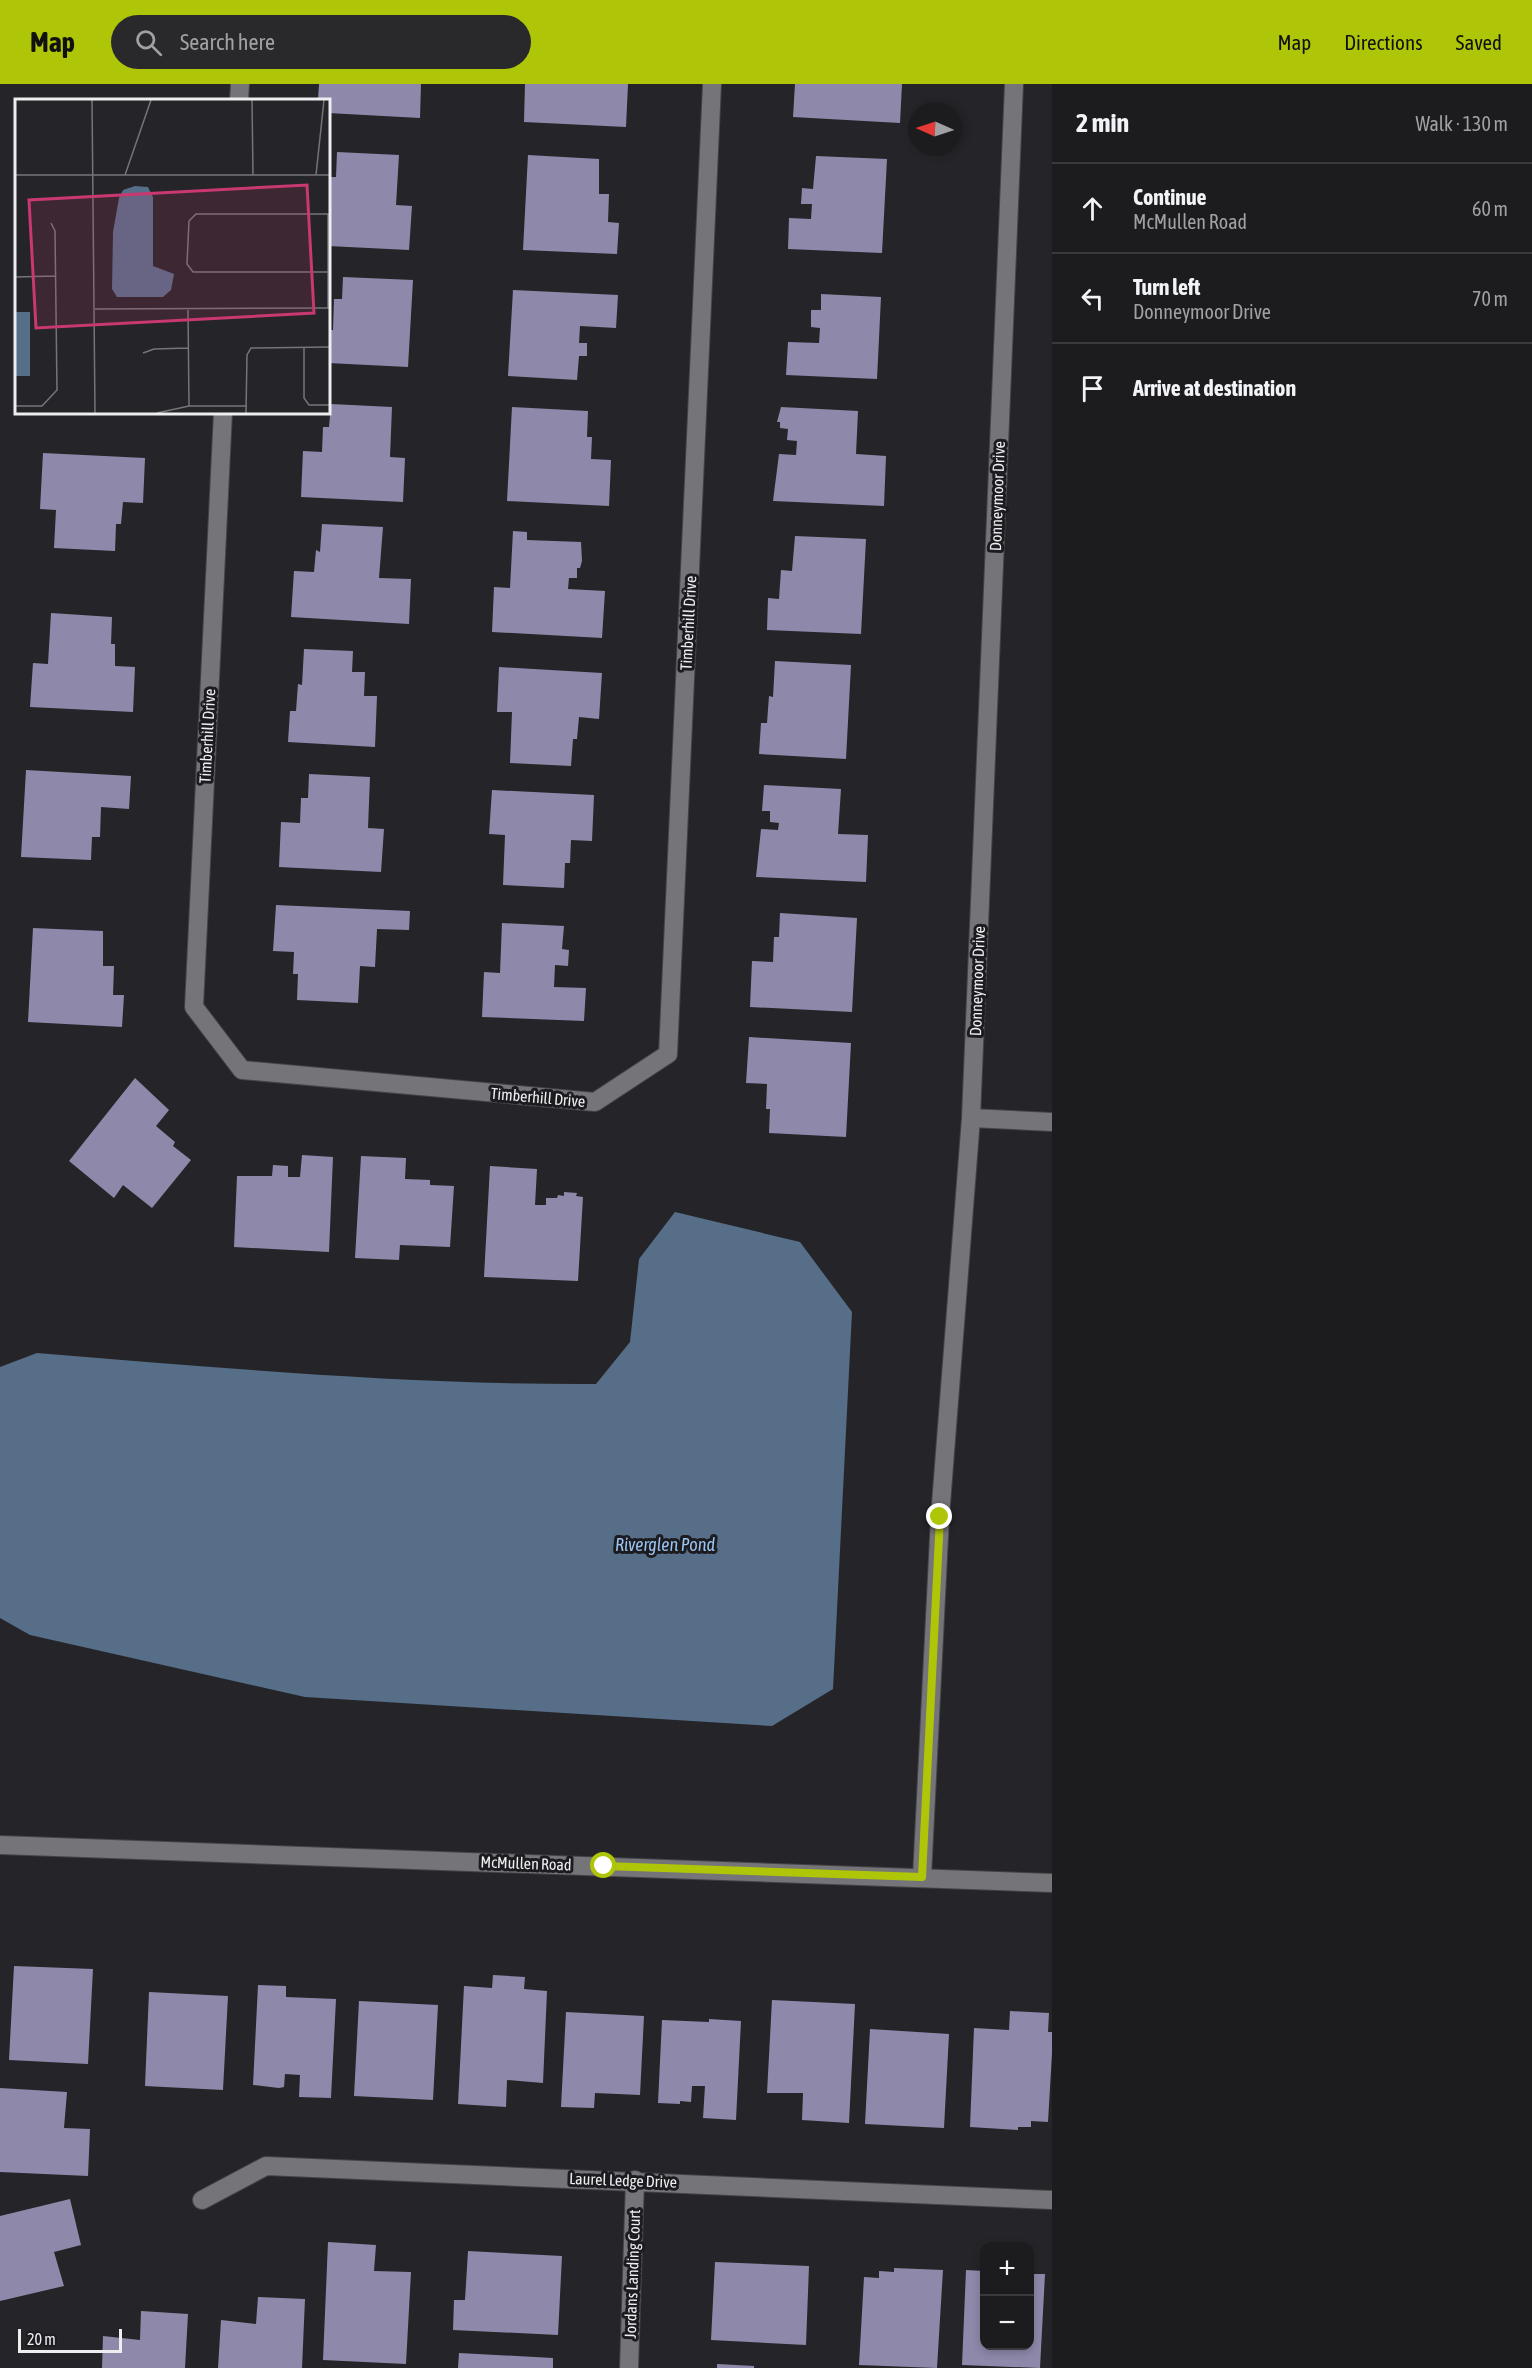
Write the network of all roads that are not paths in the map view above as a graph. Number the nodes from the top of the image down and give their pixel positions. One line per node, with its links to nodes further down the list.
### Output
1 (240, 84): 4 (street)
2 (712, 84): 5 (street, Timberhill Drive)
3 (1014, 84): 6 (street, Donneymoor Drive)
4 (239, 99)
5 (223, 414)
6 (971, 1118): 7 (street); 9 (street, Donneymoor Drive)
7 (1052, 1122)
8 (0, 1845): 9 (street, McMullen Road)
9 (922, 1877): 10 (street, McMullen Road)
10 (1052, 1884)
11 (635, 2180): 12 (street, Laurel Ledge Drive); 13 (street, Laurel Ledge Drive); 14 (street, Jordans Landing Court)
12 (202, 2200)
13 (1052, 2200)
14 (629, 2368)

